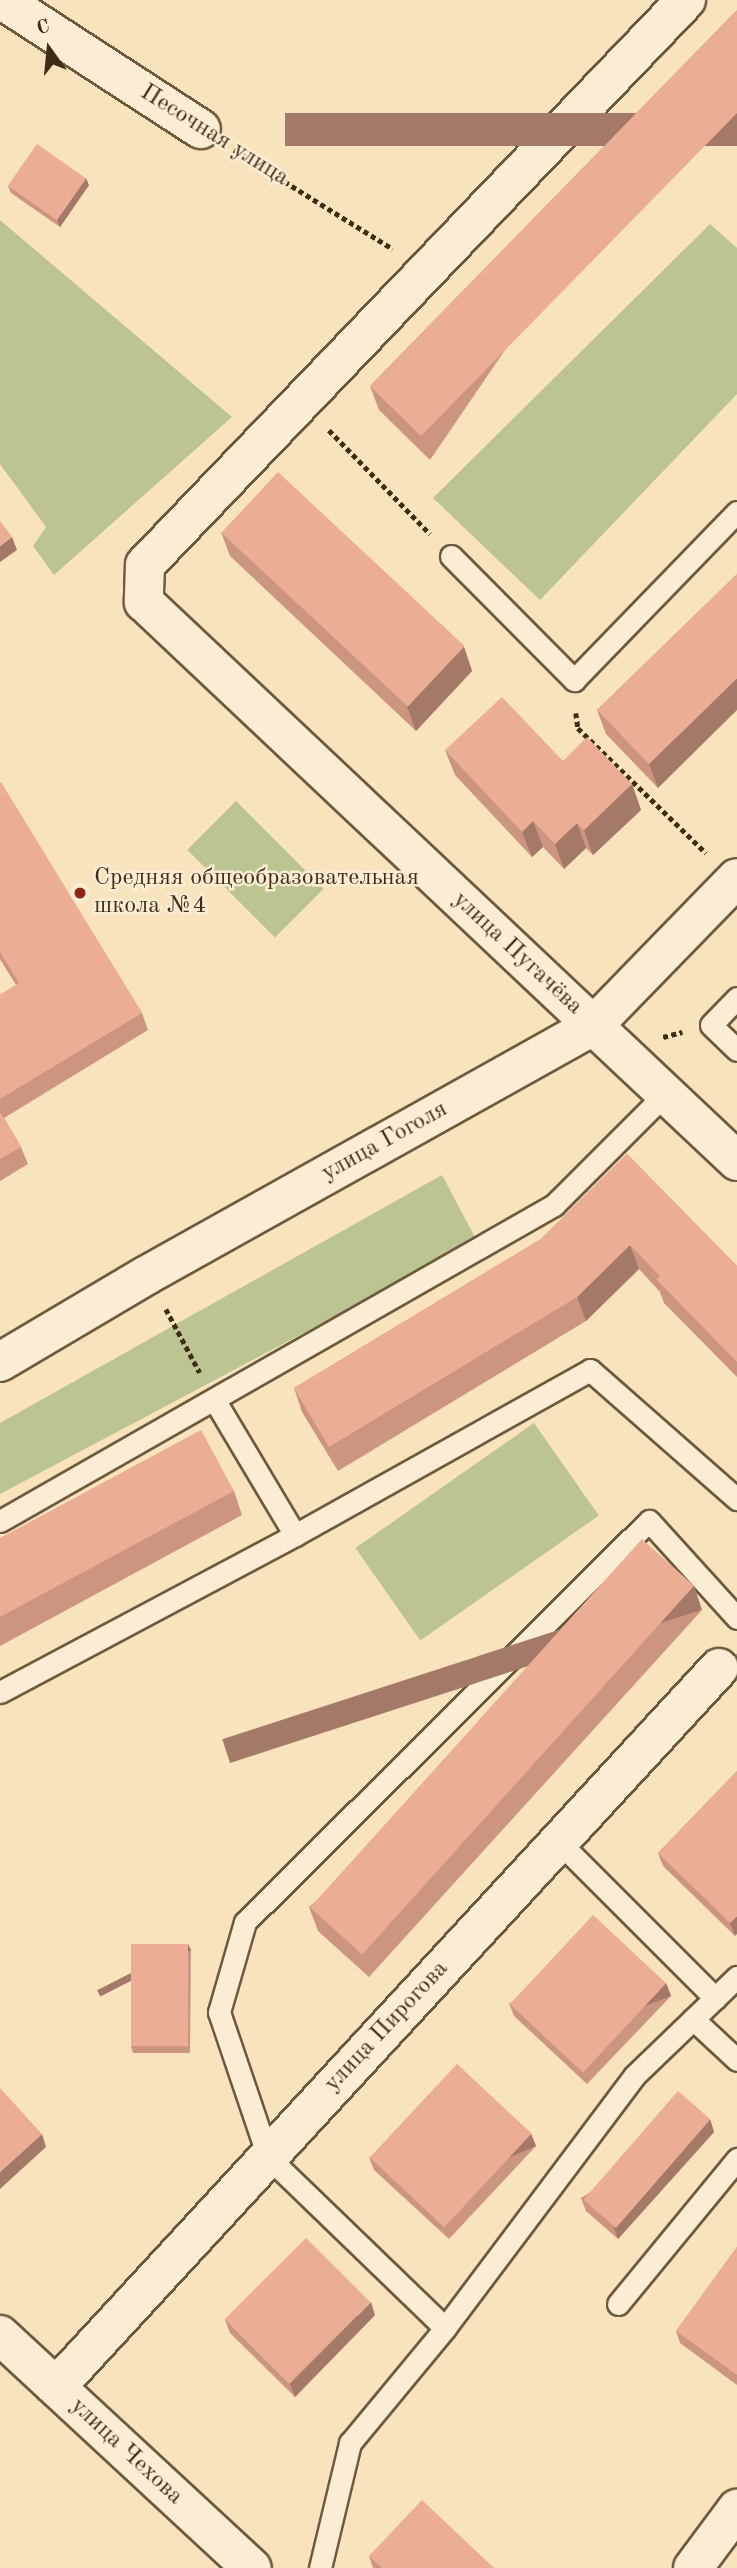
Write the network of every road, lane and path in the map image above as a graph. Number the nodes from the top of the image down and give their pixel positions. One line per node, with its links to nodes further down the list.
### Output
1 (2, 0): 3 (street, Песочная улица)
2 (686, 0): 4 (street)
3 (201, 129): 4 (path, Песочная улица)
4 (427, 270): 5 (street)
5 (301, 402): 7 (path); 11 (street, улица Пугачёва)
6 (737, 512): 8 (lane)
7 (451, 556): 8 (lane)
8 (574, 680): 9 (path)
9 (725, 869): 11 (street, улица Гоголя)
10 (737, 998): 12 (lane)
11 (593, 1026): 13 (street, улица Пугачёва); 15 (street, улица Гоголя)
12 (737, 1050)
13 (665, 1094): 14 (street, улица Пугачёва); 17 (lane)
14 (737, 1161)
15 (147, 1275): 16 (street, улица Гоголя); 17 (path)
16 (0, 1362)
17 (214, 1399): 19 (lane); 20 (lane)
18 (737, 1499): 20 (lane)
19 (0, 1521)
20 (295, 1535): 23 (lane)
21 (737, 1618): 29 (lane)
22 (728, 1659): 24 (street, улица Пирогова)
23 (0, 1692)
24 (559, 1842): 26 (lane); 29 (street, улица Пирогова)
25 (737, 1976): 26 (lane)
26 (715, 1998): 27 (lane)
27 (693, 2019): 28 (lane); 32 (lane)
28 (737, 2060)
29 (268, 2157): 32 (lane); 34 (street, улица Пирогова)
30 (737, 2159): 31 (lane)
31 (618, 2304)
32 (445, 2328): 37 (lane)
33 (0, 2335): 34 (street, улица Чехова)
34 (56, 2387): 36 (street, улица Чехова)
35 (737, 2509): 38 (street)
36 (252, 2568)
37 (320, 2568)
38 (694, 2568)

